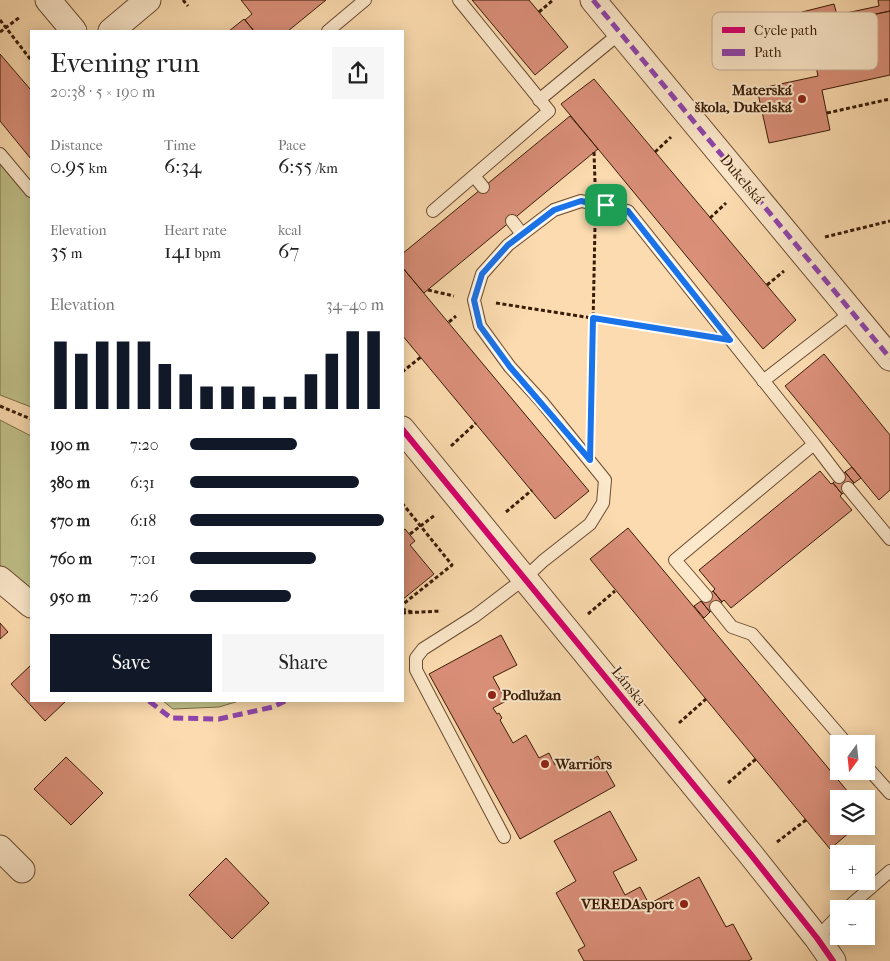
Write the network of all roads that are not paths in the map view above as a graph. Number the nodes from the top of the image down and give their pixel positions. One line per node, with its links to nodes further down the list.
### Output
1 (48, 0): 6 (street)
2 (148, 0): 7 (street)
3 (365, 0): 8 (lane)
4 (459, 0): 10 (lane)
5 (593, 0): 9 (street, Dukelská)
6 (73, 30)
7 (111, 30)
8 (329, 30)
9 (620, 33): 10 (lane); 18 (street, Dukelská)
10 (540, 100): 12 (lane)
11 (0, 154): 14 (lane)
12 (474, 176): 13 (lane); 15 (lane)
13 (484, 187)
14 (30, 190)
15 (434, 211)
16 (512, 220): 17 (lane)
17 (522, 234): 20 (lane); 27 (lane)
18 (852, 312): 19 (street, Dukelská); 20 (lane)
19 (890, 358)
20 (763, 381): 22 (lane)
21 (404, 431): 27 (street, Lánska)
22 (814, 444): 23 (lane); 29 (lane)
23 (840, 477)
24 (848, 488): 25 (lane)
25 (885, 522): 26 (lane)
26 (890, 539)
27 (525, 578): 35 (lane); 41 (street, Lánska)
28 (0, 579): 30 (street)
29 (706, 596)
30 (30, 604)
31 (716, 607): 32 (lane)
32 (839, 735)
33 (875, 776): 34 (lane)
34 (890, 793)
35 (504, 837)
36 (0, 848): 37 (street)
37 (22, 870)
38 (890, 871): 39 (lane)
39 (856, 900)
40 (830, 924): 41 (lane)
41 (817, 938): 42 (street, Lánska)
42 (833, 961)

